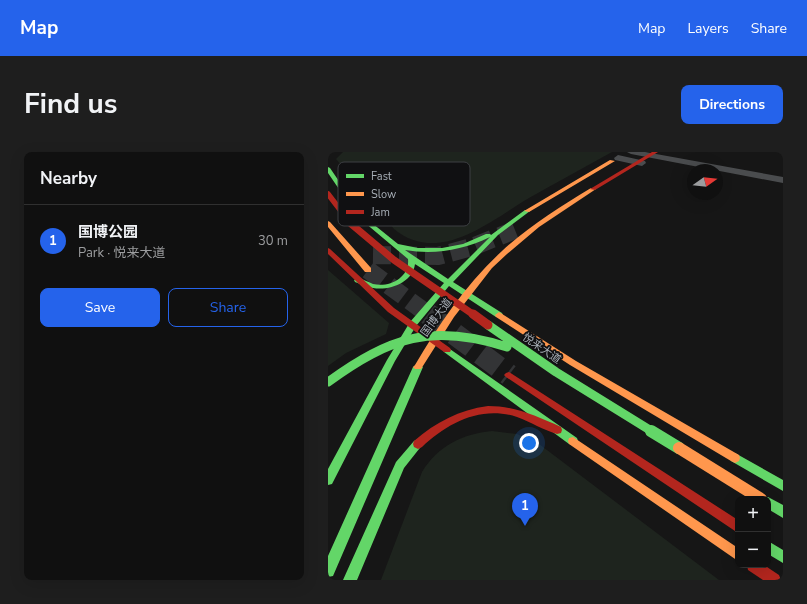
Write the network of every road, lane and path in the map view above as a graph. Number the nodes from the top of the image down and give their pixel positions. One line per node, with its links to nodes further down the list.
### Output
1 (653, 154): 2 (main road); 3 (main road, 国博大道); 7 (street)
2 (629, 155): 3 (street); 12 (main road, 国博大道); 16 (main road)
3 (638, 162): 5 (street); 25 (main road, 国博大道)
4 (328, 169): 8 (main road)
5 (687, 171)
6 (723, 178): 9 (street)
7 (783, 180)
8 (338, 184)
9 (783, 189)
10 (328, 194): 11 (main road, 悦来大道, bridge)
11 (338, 207)
12 (516, 217): 17 (main road); 24 (main road, 国博大道)
13 (328, 223): 18 (main road)
14 (352, 226): 28 (main road, 悦来大道, bridge)
15 (372, 226): 17 (main road)
16 (515, 230)
17 (394, 245): 21 (main road)
18 (346, 246): 20 (main road); 22 (main road)
19 (328, 250): 23 (main road)
20 (366, 253)
21 (411, 258): 23 (main road); 24 (main road)
22 (368, 270)
23 (358, 280): 26 (main road)
24 (448, 283): 25 (main road); 26 (main road, 国博大道)
25 (467, 295): 27 (main road, 国博大道); 33 (main road)
26 (413, 324): 27 (main road); 32 (main road, 国博大道)
27 (434, 340): 31 (main road); 42 (main road, 国博大道)
28 (556, 372): 30 (main road, bridge); 34 (main road, 悦来大道, bridge)
29 (509, 375): 37 (main road)
30 (328, 382)
31 (557, 430): 39 (main road); 43 (main road)
32 (328, 480)
33 (783, 486)
34 (756, 496)
35 (771, 505): 36 (main road)
36 (783, 512)
37 (735, 525)
38 (771, 549): 40 (main road)
39 (735, 553)
40 (783, 557)
41 (757, 568): 44 (main road)
42 (328, 571)
43 (350, 580)
44 (774, 580)

